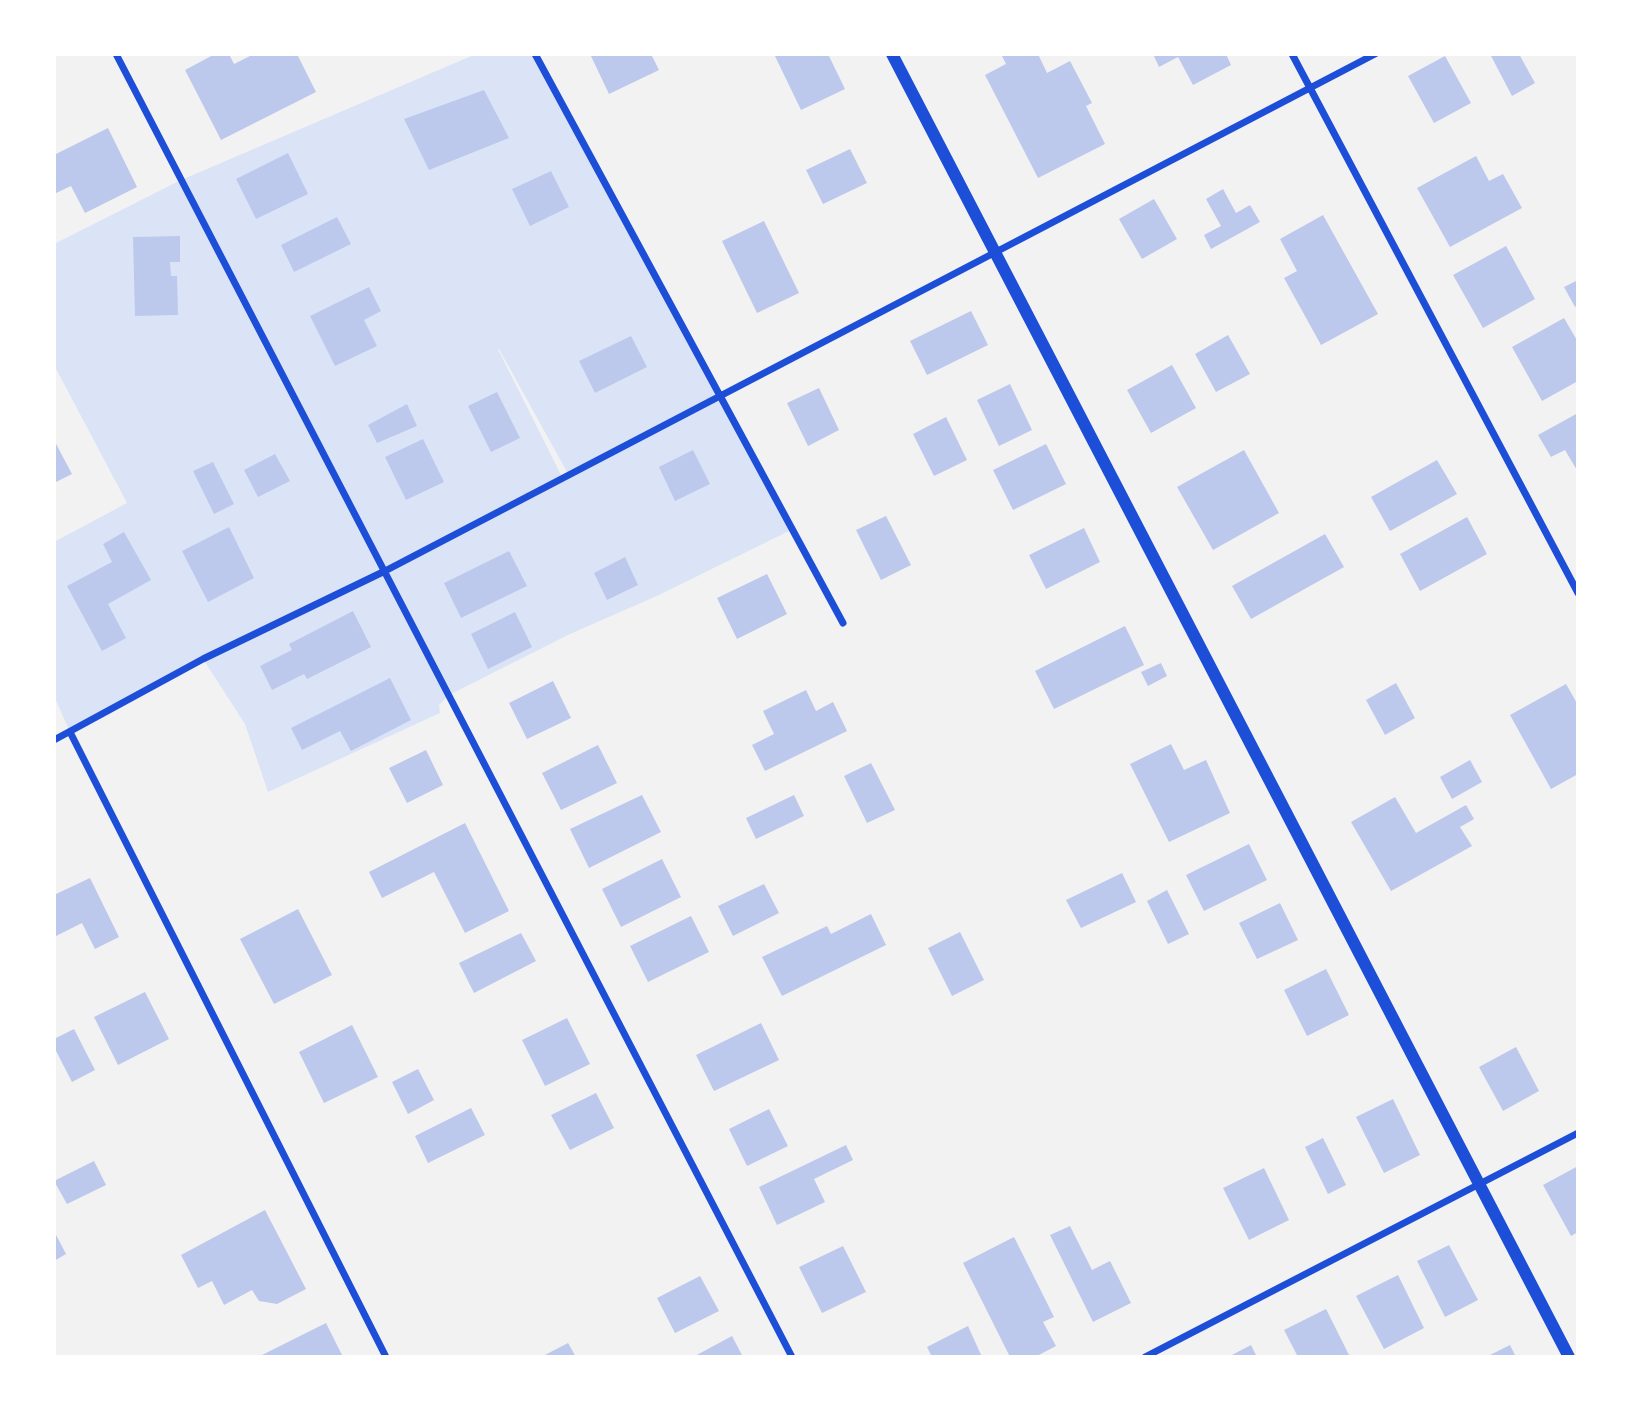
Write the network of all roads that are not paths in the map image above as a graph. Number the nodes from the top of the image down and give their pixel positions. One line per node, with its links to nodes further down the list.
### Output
1 (116, 54): 9 (street)
2 (535, 54): 8 (street)
3 (892, 54): 7 (street)
4 (1292, 54): 6 (street)
5 (1375, 54): 6 (street)
6 (1310, 89): 7 (street); 10 (street)
7 (995, 253): 8 (street); 15 (street)
8 (720, 394): 9 (street); 11 (street)
9 (385, 571): 12 (street); 17 (street)
10 (1578, 593)
11 (843, 623)
12 (70, 732): 13 (street); 16 (street)
13 (54, 740)
14 (1578, 1133): 15 (street)
15 (1479, 1185): 18 (street); 19 (street)
16 (386, 1357)
17 (792, 1357)
18 (1145, 1357)
19 (1569, 1357)

